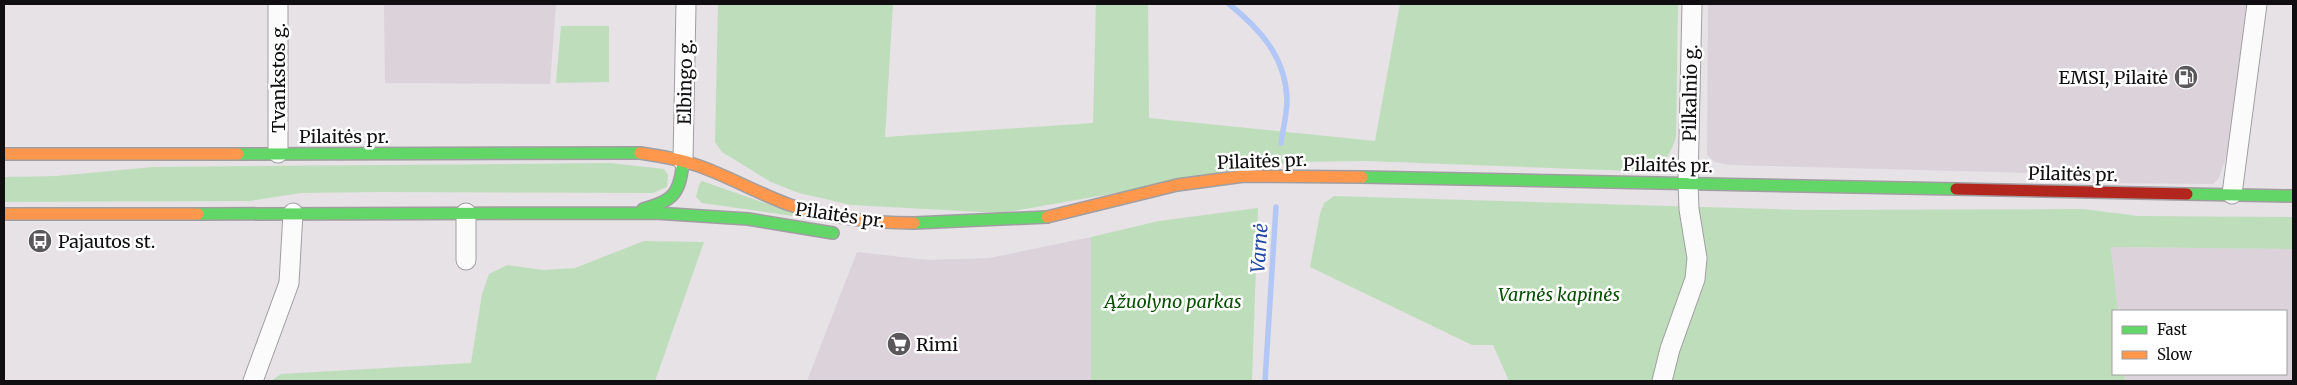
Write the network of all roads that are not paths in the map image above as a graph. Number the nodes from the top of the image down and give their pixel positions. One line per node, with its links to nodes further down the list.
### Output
1 (278, 4): 5 (street, Tvankstos g.)
2 (686, 4): 7 (street, Elbingo g.)
3 (1692, 4): 8 (street, Pilkalnio g.)
4 (2256, 4): 9 (street)
5 (278, 153): 6 (main road, Pilaitės pr.); 7 (main road, Pilaitės pr.)
6 (4, 154)
7 (683, 161): 13 (main road, Pilaitės pr.); 15 (main road, Pilaitės pr.)
8 (1688, 182): 9 (main road, Pilaitės pr.); 15 (main road, Pilaitės pr.); 20 (street, Pilkalnio g.)
9 (2232, 194): 10 (main road, Pilaitės pr.)
10 (2293, 196)
11 (293, 213): 12 (main road, Pilaitės pr.); 14 (main road, Pilaitės pr.); 19 (street)
12 (466, 213): 13 (main road, Pilaitės pr.); 18 (street)
13 (625, 213): 17 (main road, Pilaitės pr.)
14 (4, 214)
15 (1047, 217): 16 (main road, Pilaitės pr.)
16 (1024, 230)
17 (846, 235)
18 (466, 260)
19 (252, 381)
20 (1662, 381)

